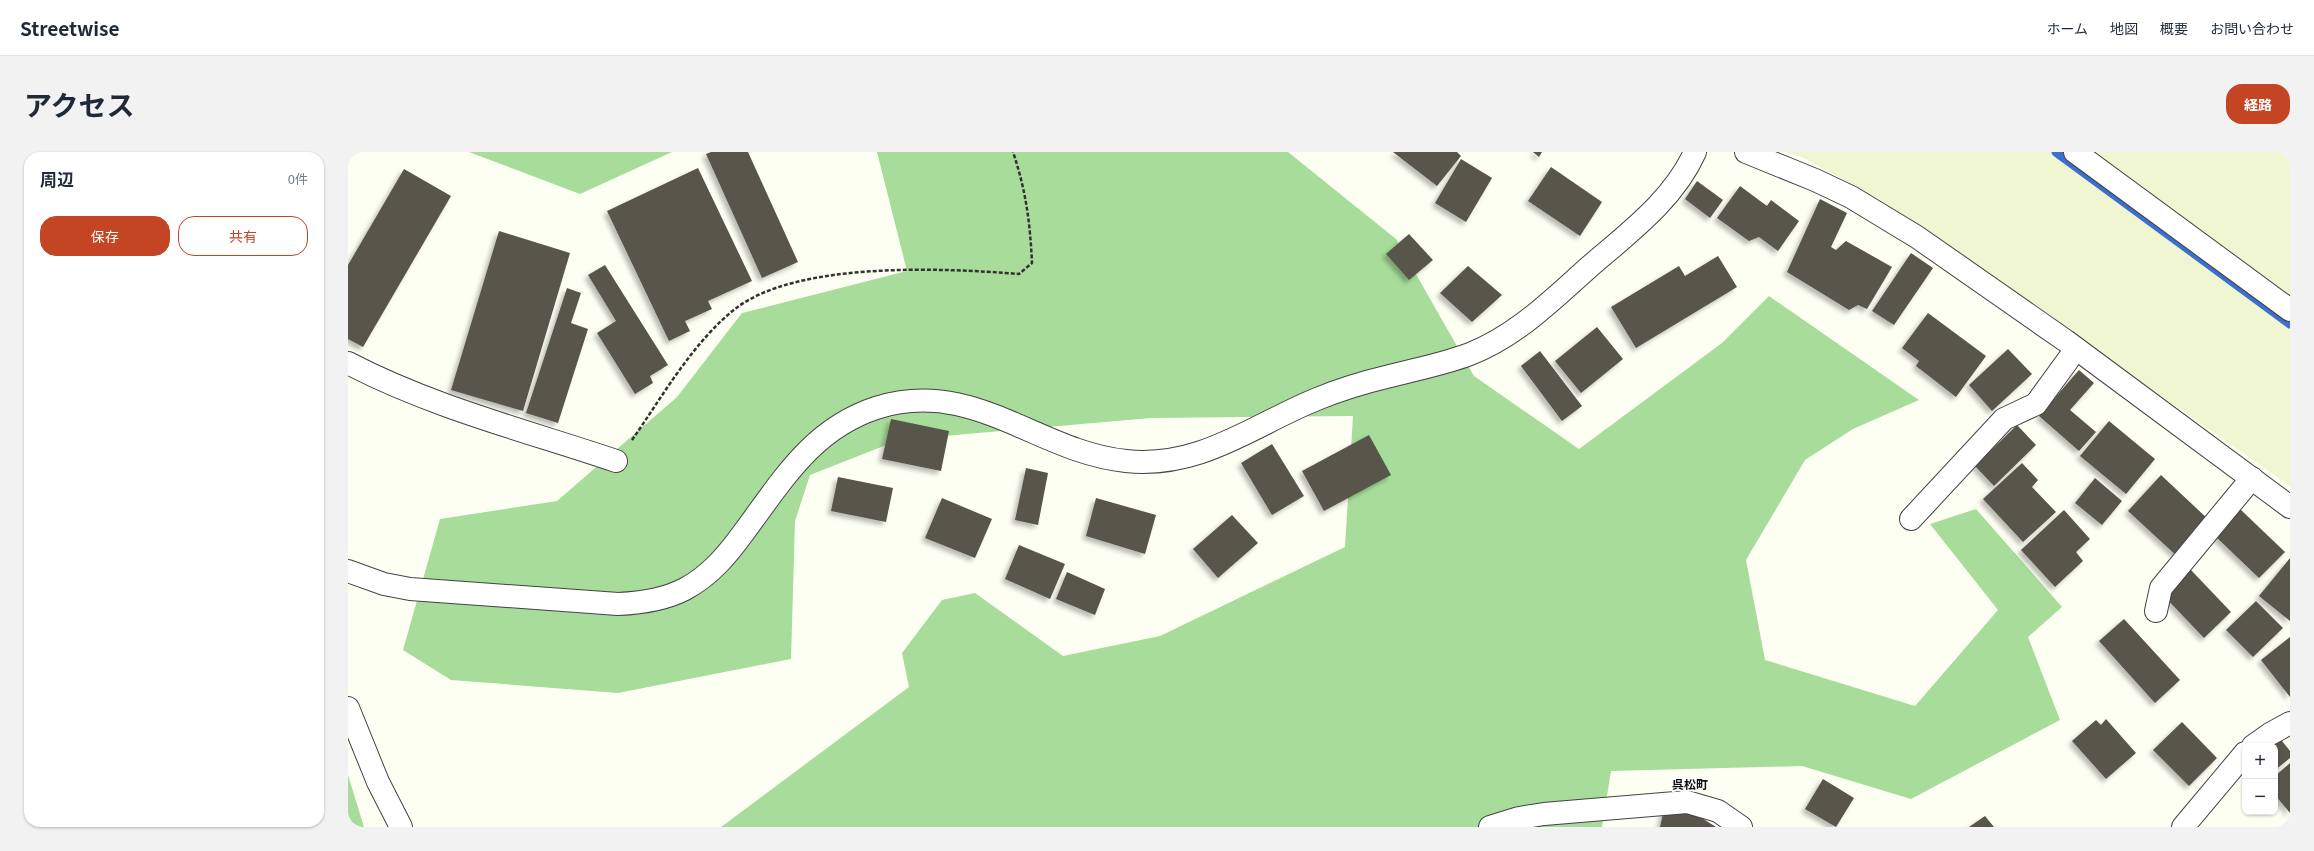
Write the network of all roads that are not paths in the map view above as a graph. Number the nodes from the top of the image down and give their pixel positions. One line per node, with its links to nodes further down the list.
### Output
1 (1695, 152): 11 (street)
2 (1746, 152): 5 (street)
3 (2075, 152): 4 (street)
4 (2290, 310)
5 (2076, 349): 8 (street); 10 (street)
6 (348, 363): 7 (street)
7 (616, 461)
8 (2252, 478): 9 (street); 12 (street)
9 (2290, 507)
10 (1911, 519)
11 (348, 571)
12 (2156, 611)
13 (348, 708): 17 (street)
14 (2290, 723): 15 (street)
15 (2258, 743)
16 (2242, 757): 20 (street)
17 (401, 827)
18 (1490, 827): 19 (street)
19 (1742, 827)
20 (2182, 827)

